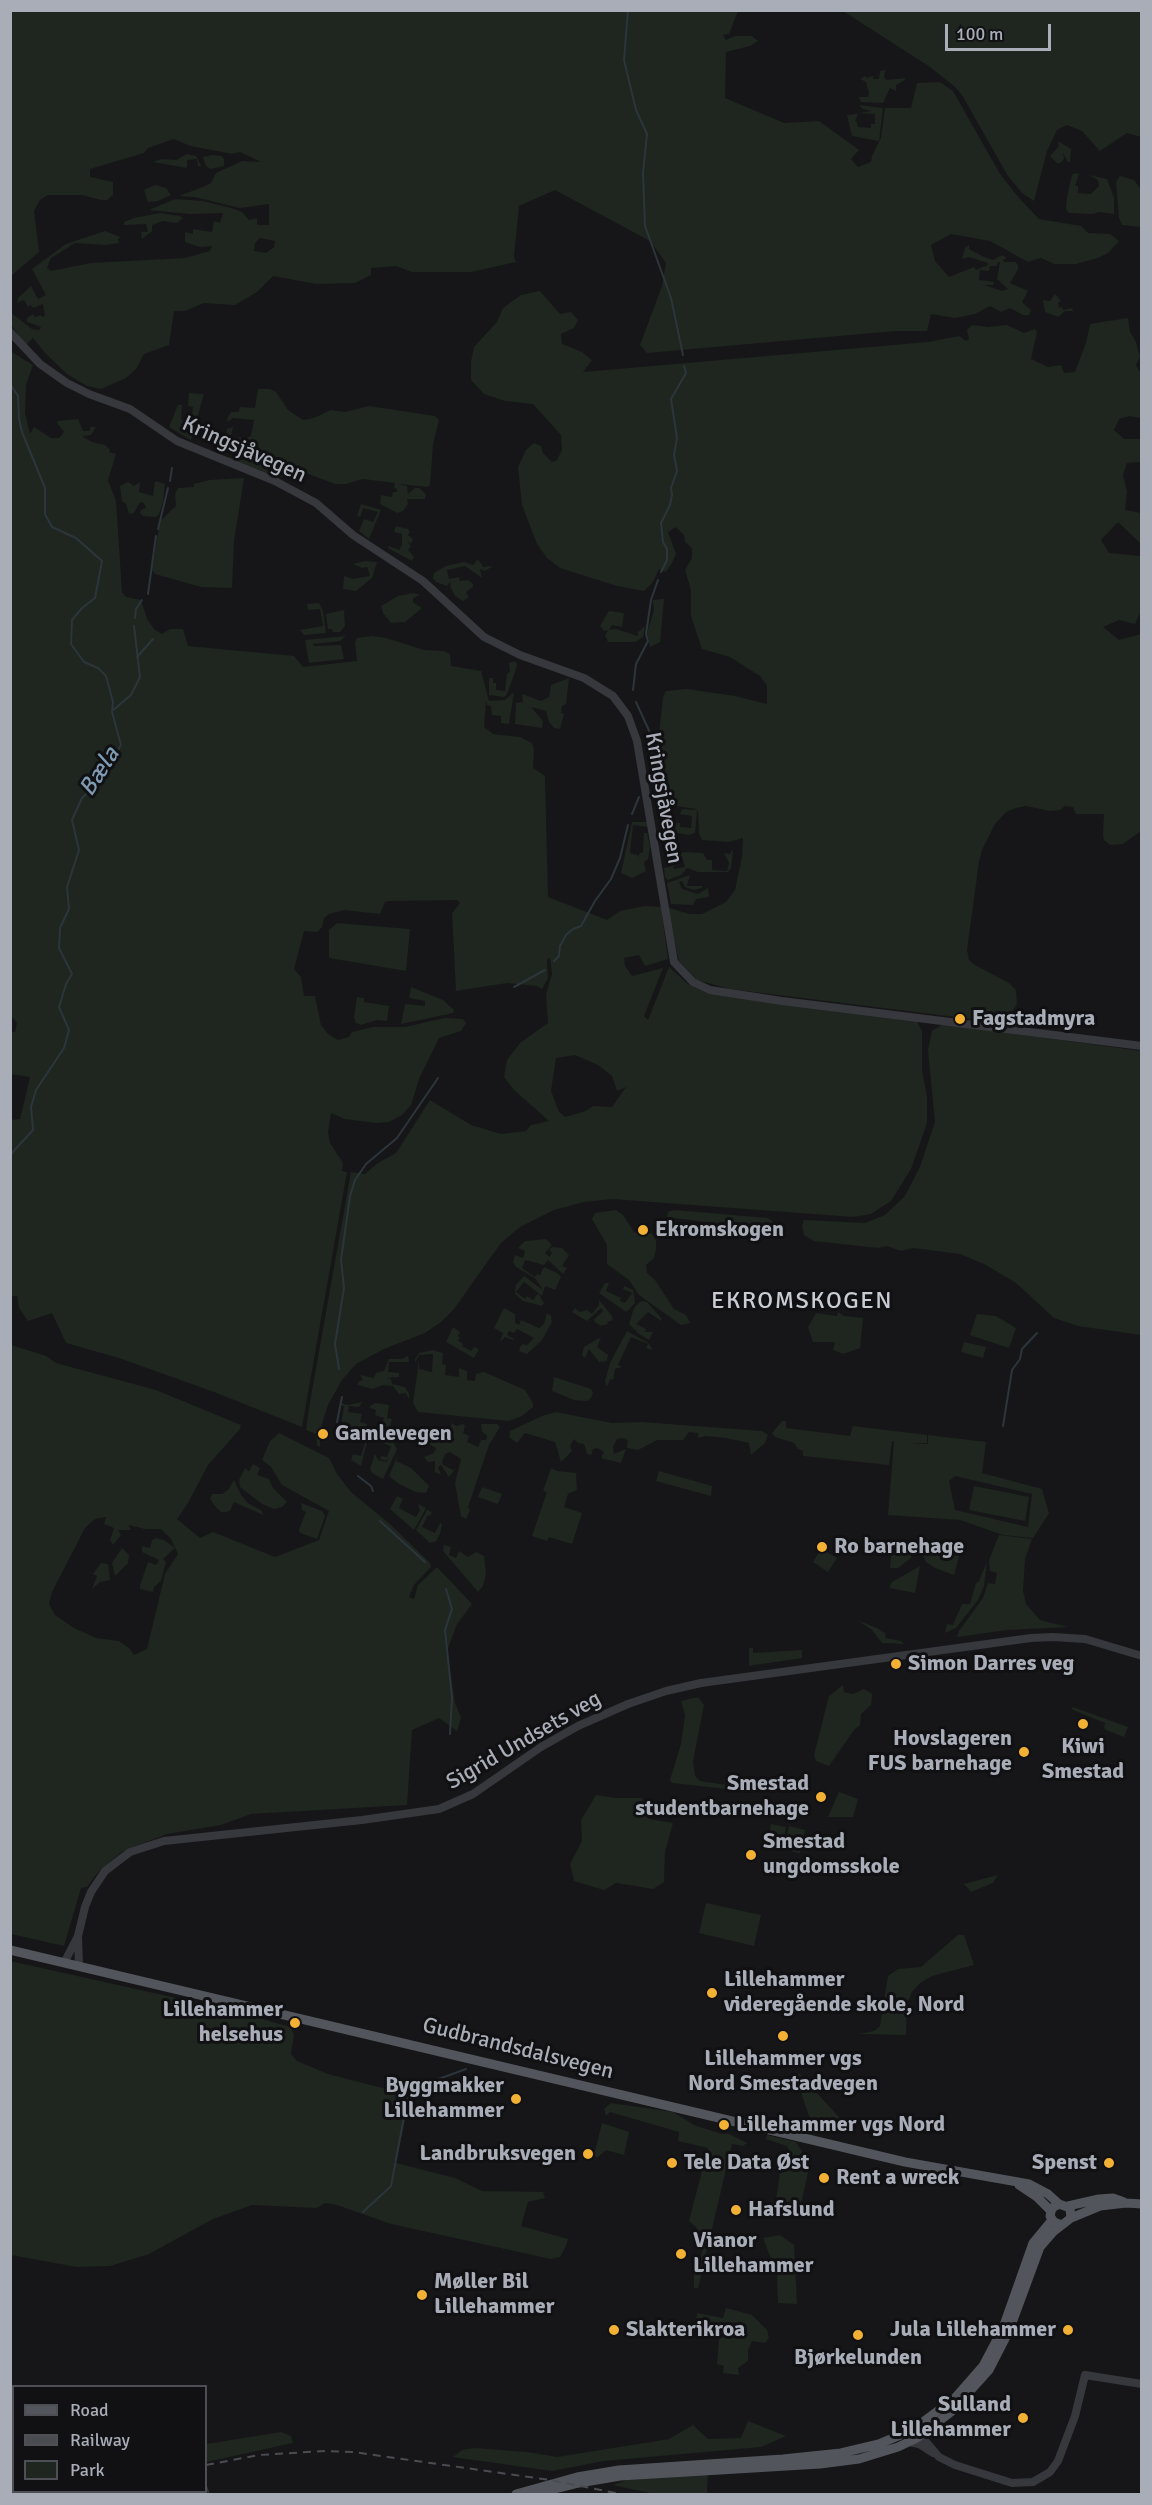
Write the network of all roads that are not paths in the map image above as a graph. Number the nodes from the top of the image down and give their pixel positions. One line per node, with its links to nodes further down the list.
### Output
1 (10, 332): 2 (street, Kringsjåvegen)
2 (1142, 1046)
3 (1142, 1656): 4 (street, Sigrid Undsets veg)
4 (78, 1936): 6 (street, Sigrid Undsets veg); 7 (street, Sigrid Undsets veg)
5 (10, 1950): 6 (main road, Gudbrandsdalsvegen)
6 (64, 1963): 7 (main road, Gudbrandsdalsvegen)
7 (79, 1966): 8 (main road, Gudbrandsdalsvegen)
8 (1016, 2184): 11 (main road, Gudbrandsdalsvegen); 12 (main road, Gudbrandsdalsvegen)
9 (1126, 2203): 10 (main road); 11 (main road); 13 (main road)
10 (1142, 2204)
11 (1064, 2205): 12 (main road); 13 (main road)
12 (1051, 2216): 14 (main road, Gudbrandsdalsvegen); 15 (main road)
13 (1071, 2218): 14 (main road)
14 (1062, 2225): 15 (main road)
15 (999, 2344): 16 (main road)
16 (986, 2368): 18 (main road); 19 (main road)
17 (1142, 2384): 20 (street)
18 (922, 2434): 19 (main road); 20 (street)
19 (907, 2437): 20 (street); 21 (main road); 22 (main road)
20 (939, 2457)
21 (516, 2494)
22 (535, 2494)

